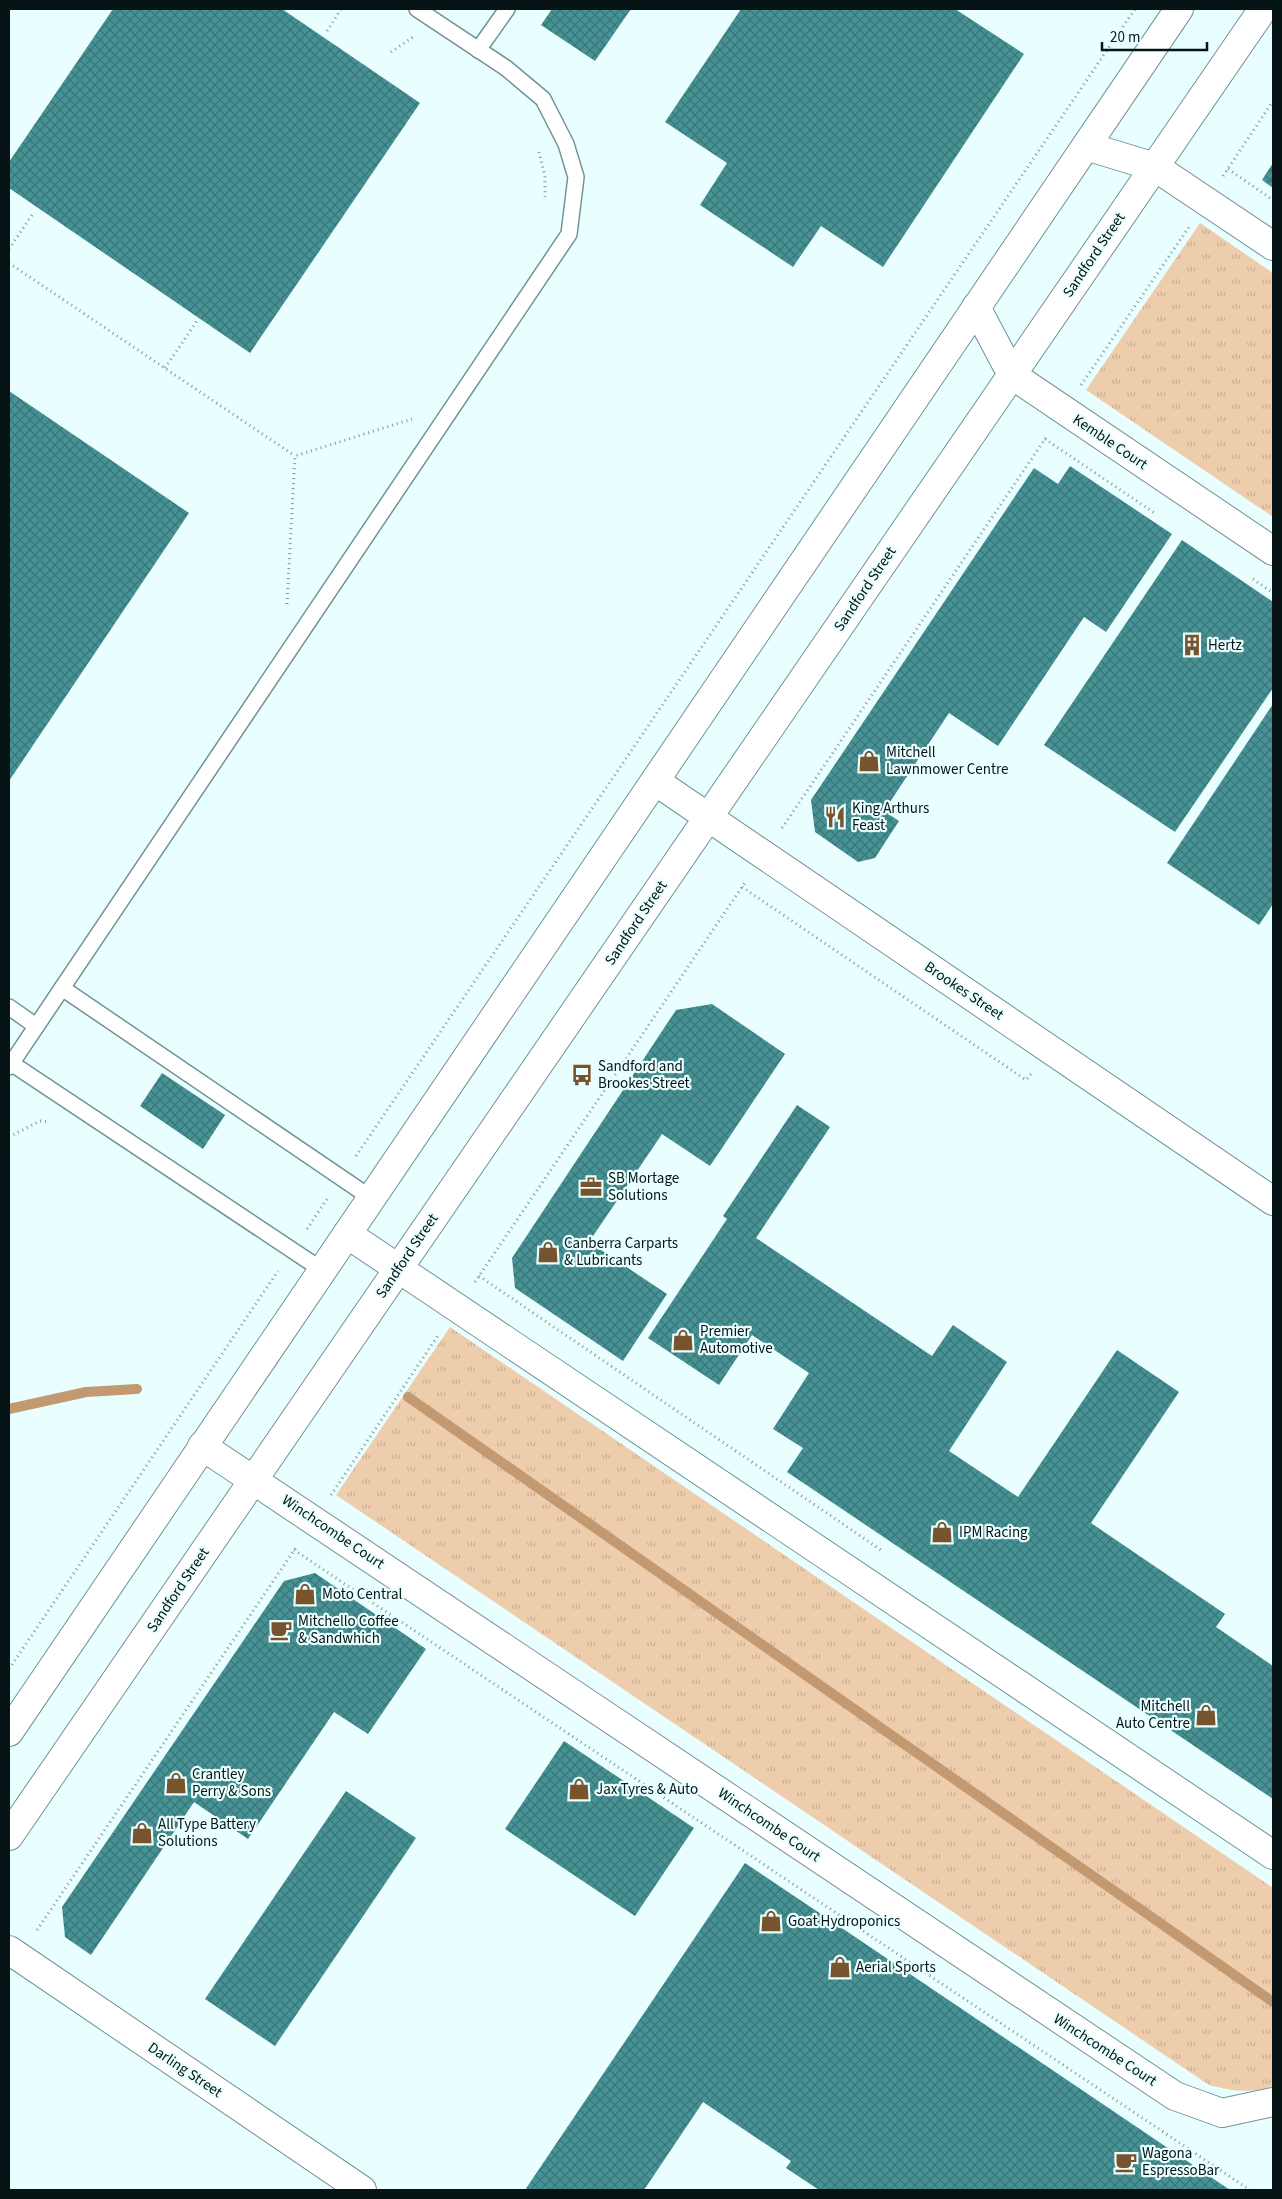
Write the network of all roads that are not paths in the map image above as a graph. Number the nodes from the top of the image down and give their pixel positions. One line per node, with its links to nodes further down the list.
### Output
1 (418, 9): 5 (lane)
2 (506, 9): 5 (lane)
3 (1179, 9): 6 (main road)
4 (1263, 9): 7 (main road, Sandford Street)
5 (478, 50): 14 (lane)
6 (1086, 146): 7 (main road); 9 (main road)
7 (1154, 167): 8 (main road); 10 (main road, Sandford Street)
8 (1273, 246)
9 (976, 308): 10 (main road, Kemble Court); 12 (main road)
10 (1012, 375): 11 (main road, Kemble Court); 13 (main road, Sandford Street)
11 (1273, 551)
12 (655, 781): 13 (main road, Brookes Street); 18 (main road)
13 (708, 818): 19 (main road, Brookes Street); 21 (main road, Sandford Street)
14 (62, 988): 16 (lane); 18 (lane)
15 (9, 1007): 16 (lane)
16 (36, 1026): 17 (lane)
17 (10, 1064): 22 (lane)
18 (371, 1198): 20 (main road)
19 (1273, 1201)
20 (347, 1234): 21 (main road); 22 (main road)
21 (398, 1269): 24 (main road, Sandford Street); 27 (main road)
22 (322, 1270): 23 (main road)
23 (202, 1446): 24 (main road, Winchcombe Court); 25 (main road)
24 (254, 1479): 26 (main road, Sandford Street); 29 (main road, Winchcombe Court)
25 (9, 1732)
26 (9, 1836)
27 (1273, 1855)
28 (14, 1954): 30 (main road, Darling Street)
29 (1273, 2102)
30 (362, 2190)

